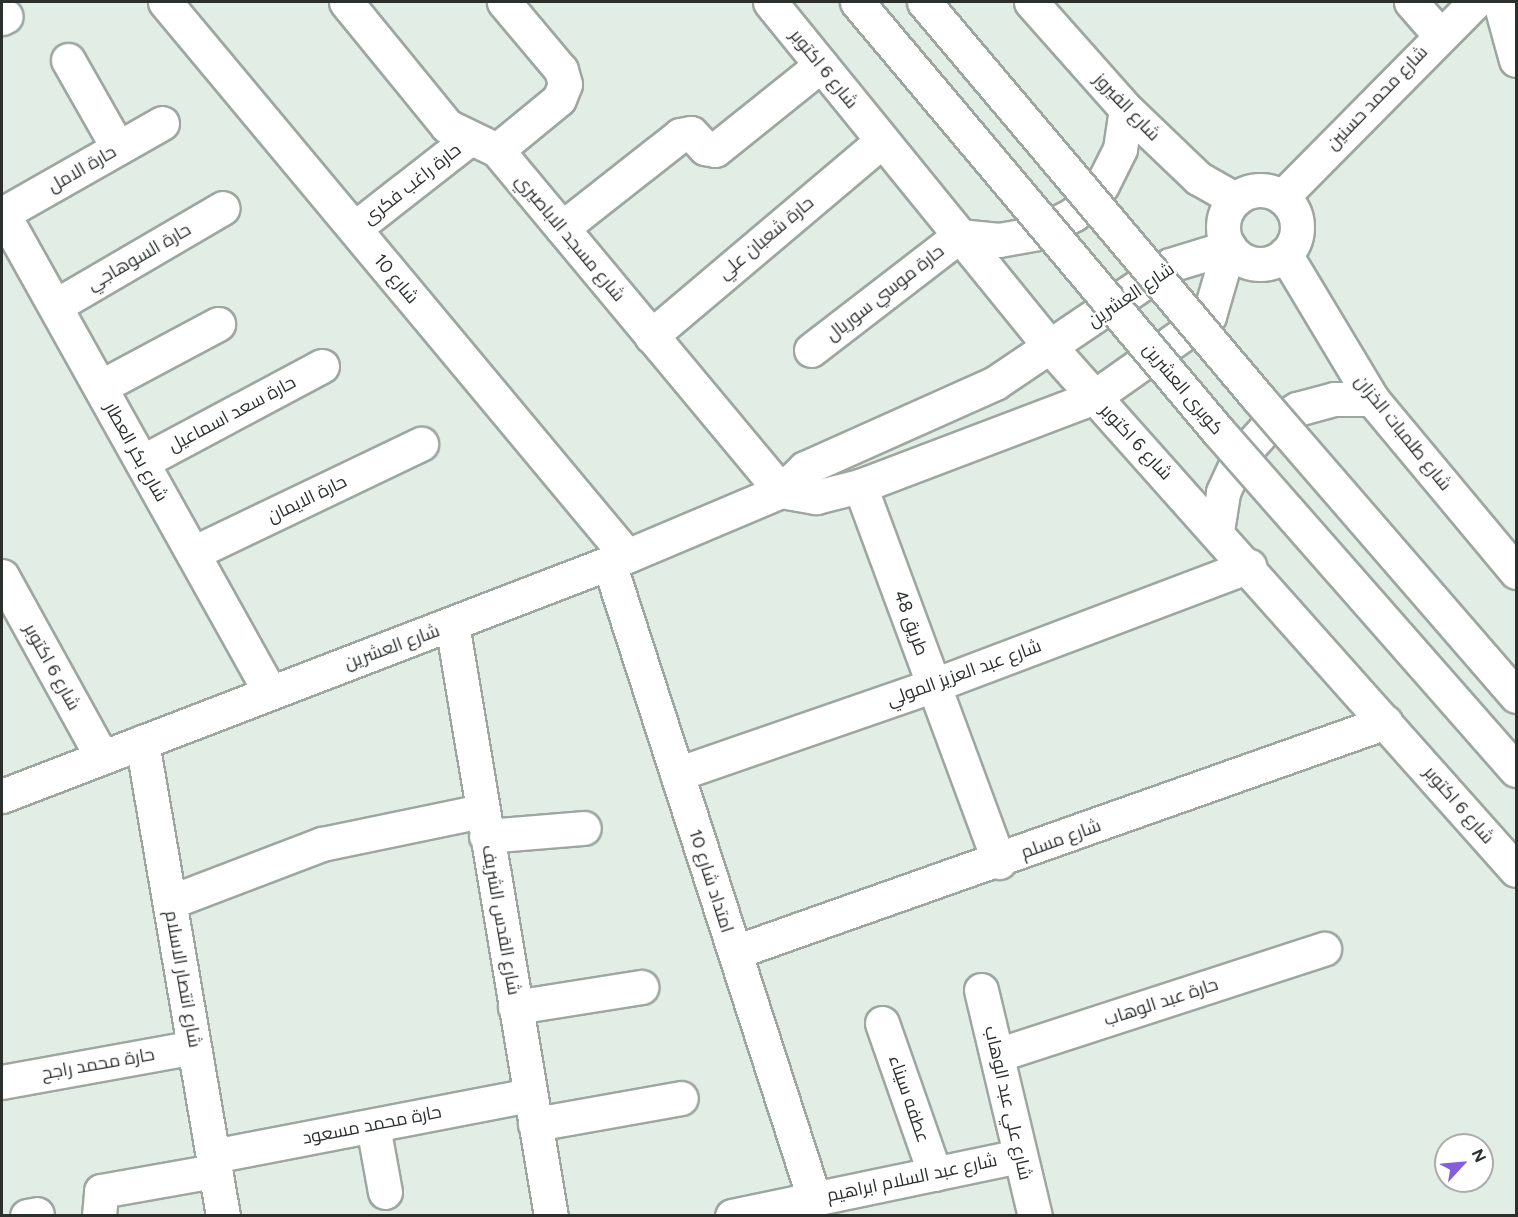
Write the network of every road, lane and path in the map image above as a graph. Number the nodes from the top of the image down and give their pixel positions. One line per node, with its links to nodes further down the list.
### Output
1 (165, 2): 24 (street, شارع 10)
2 (346, 2): 18 (street, شارع مسجد الاباصيري)
3 (504, 2): 18 (street, حارة راغب فكرى)
4 (770, 2): 14 (street, شارع 6 اكتوبر)
5 (857, 2): 55 (street, كوبرى العشرين, bridge)
6 (924, 2): 51 (street, bridge)
7 (1032, 2): 15 (street, شارع الفيروز)
8 (1411, 2): 11 (street)
9 (1476, 2): 11 (street, شارع محمد حسنين)
10 (1500, 2): 13 (street)
11 (1439, 34): 20 (street, شارع محمد حسنين)
12 (68, 60): 19 (street)
13 (1516, 60)
14 (821, 64): 17 (street, شارع 6 اكتوبر); 25 (street)
15 (1126, 109): 21 (street, شارع الفيروز); 26 (street)
16 (162, 123): 19 (street, حارة الامل)
17 (882, 141): 26 (street, شارع 6 اكتوبر); 31 (street, حارة شعبان علي)
18 (483, 144): 24 (street, حارة راغب فكرى); 25 (street, شارع مسجد الاباصيري)
19 (118, 148): 23 (street, حارة الامل)
20 (1282, 197): 21 (street); 28 (street)
21 (1235, 199): 27 (street)
22 (223, 208): 29 (street, حارة السوهاجي)
23 (2, 213): 29 (street, شارع بكر العطار)
24 (355, 228): 45 (street, شارع 10)
25 (562, 228): 31 (street, شارع مسجد الاباصيري)
26 (959, 236): 32 (street, شارع 6 اكتوبر); 33 (street, حارة موسي سوريال)
27 (1229, 247): 28 (street); 32 (street, شارع العشرين); 36 (street)
28 (1285, 254): 37 (street, شارع طلمبات الخزان)
29 (55, 306): 35 (street, شارع بكر العطار)
30 (218, 324): 35 (street)
31 (651, 336): 41 (street, شارع مسجد الاباصيري)
32 (1051, 348): 36 (street, شارع 6 اكتوبر); 41 (street, شارع العشرين)
33 (811, 350)
34 (322, 366): 39 (street, حارة سعد اسماعيل)
35 (100, 387): 39 (street, شارع بكر العطار)
36 (1094, 397): 40 (street); 42 (street, شارع 6 اكتوبر)
37 (1372, 399): 42 (street); 43 (street, شارع طلمبات الخزان)
38 (421, 444): 44 (street, حارة الايمان)
39 (142, 462): 44 (street, شارع بكر العطار)
40 (860, 486): 41 (street); 49 (street, طريق 48)
41 (781, 491): 45 (street, شارع العشرين)
42 (1217, 531): 46 (street, شارع 6 اكتوبر)
43 (1510, 550)
44 (193, 553): 50 (street, شارع بكر العطار)
45 (618, 560): 48 (street, شارع العشرين); 56 (street, امتداد شارع 10)
46 (1249, 567): 49 (street, شارع عبد العزيز المولي); 52 (street, شارع 6 اكتوبر)
47 (2, 576): 54 (street, شارع 6 اكتوبر)
48 (452, 624): 50 (street, شارع العشرين); 58 (street, شارع القدس الشريف)
49 (934, 685): 56 (street, شارع عبد العزيز المولي); 60 (street, طريق 48)
50 (270, 692): 53 (street, شارع العشرين)
51 (1516, 696)
52 (1386, 722): 60 (street, شارع مسلم); 61 (street, شارع 6 اكتوبر)
53 (142, 741): 54 (street, شارع العشرين); 62 (street, شارع انتصار الاسلام)
54 (102, 757): 57 (street, شارع العشرين)
55 (1516, 770)
56 (677, 774): 64 (street, امتداد شارع 10)
57 (2, 796)
58 (484, 823): 59 (street); 62 (street); 67 (street, شارع القدس الشريف)
59 (584, 828)
60 (999, 862): 64 (street, شارع مسلم)
61 (1516, 870)
62 (170, 902): 69 (street, شارع انتصار الاسلام)
63 (1324, 949): 70 (street, حارة عبد الوهاب)
64 (735, 952): 79 (street, امتداد شارع 10)
65 (641, 987): 67 (street)
66 (981, 990): 70 (street, شارع علي عبد الوهاب)
67 (516, 1007): 73 (street, شارع القدس الشريف)
68 (882, 1023): 77 (street, عطفه سيناء)
69 (194, 1047): 71 (street, حارة محمد راجح); 76 (street, شارع انتصار الاسلام)
70 (997, 1055): 75 (street, شارع علي عبد الوهاب)
71 (2, 1082)
72 (681, 1098): 73 (street, حارة محمد مسعود)
73 (533, 1109): 74 (street, حارة محمد مسعود); 82 (street, شارع القدس الشريف)
74 (373, 1126): 76 (street, حارة محمد مسعود); 78 (street)
75 (1020, 1156): 77 (street, شارع عبد السلام ابراهيم); 84 (street, شارع علي عبد الوهاب)
76 (214, 1163): 80 (street, حارة محمد مسعود); 81 (street, شارع انتصار الاسلام)
77 (935, 1174): 79 (street, شارع عبد السلام ابراهيم)
78 (385, 1192)
79 (814, 1198): 83 (street, شارع عبد السلام ابراهيم)
80 (99, 1215)
81 (223, 1215)
82 (551, 1215)
83 (732, 1215)
84 (1035, 1215)

